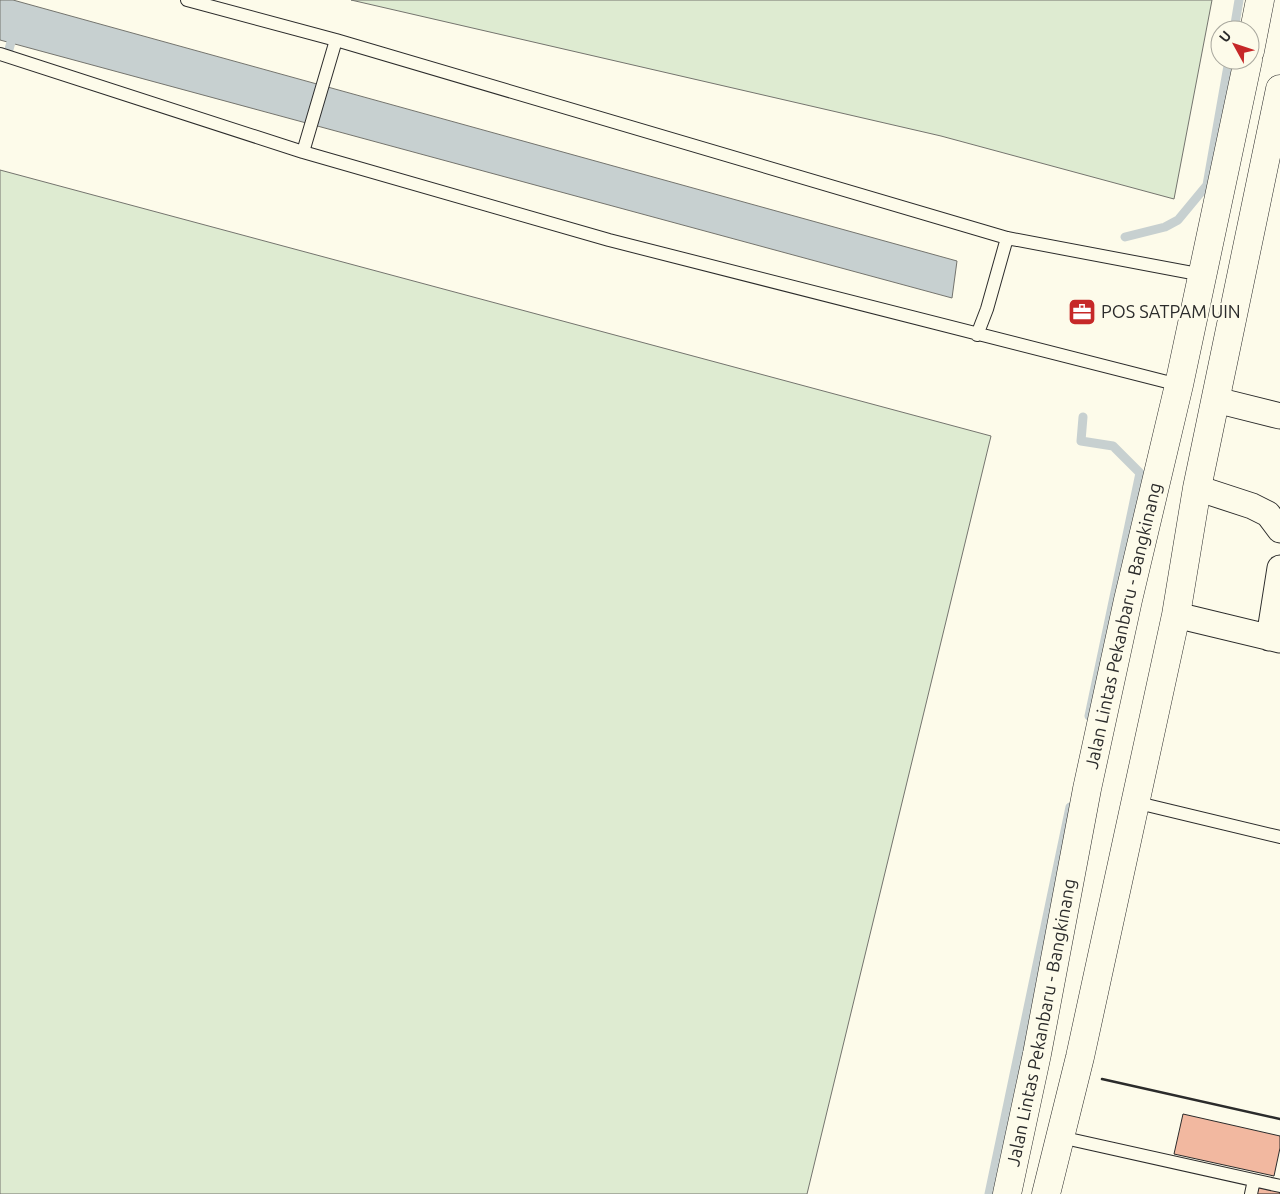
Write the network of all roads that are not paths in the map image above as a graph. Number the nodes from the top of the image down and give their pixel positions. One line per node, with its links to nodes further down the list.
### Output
1 (187, 0): 4 (lane)
2 (1260, 0): 3 (highway)
3 (1256, 20)
4 (336, 40): 9 (lane); 10 (lane)
5 (0, 54): 9 (lane)
6 (1246, 70): 11 (highway, Jalan Lintas Pekanbaru - Bangkinang)
7 (1280, 89): 8 (highway)
8 (1276, 125): 14 (highway)
9 (303, 152): 12 (lane)
10 (1006, 238): 11 (lane); 12 (lane)
11 (1202, 275): 13 (highway, Jalan Lintas Pekanbaru - Bangkinang)
12 (977, 335): 13 (lane)
13 (1179, 385): 23 (highway, Jalan Lintas Pekanbaru - Bangkinang)
14 (1216, 400): 15 (street); 16 (highway)
15 (1280, 416)
16 (1197, 488): 17 (street); 19 (highway)
17 (1280, 530)
18 (1280, 568): 20 (street)
19 (1176, 615): 20 (street); 21 (highway)
20 (1274, 639)
21 (1134, 802): 22 (lane); 24 (highway)
22 (1280, 837)
23 (1037, 1054): 24 (highway); 25 (highway, Jalan Lintas Pekanbaru - Bangkinang)
24 (1080, 1057): 26 (highway)
25 (1020, 1132): 26 (highway); 29 (highway, Jalan Lintas Pekanbaru - Bangkinang)
26 (1061, 1134): 27 (lane); 30 (highway)
27 (1254, 1180): 28 (lane); 31 (lane)
28 (1280, 1186)
29 (1007, 1194)
30 (1046, 1194)
31 (1251, 1194)

